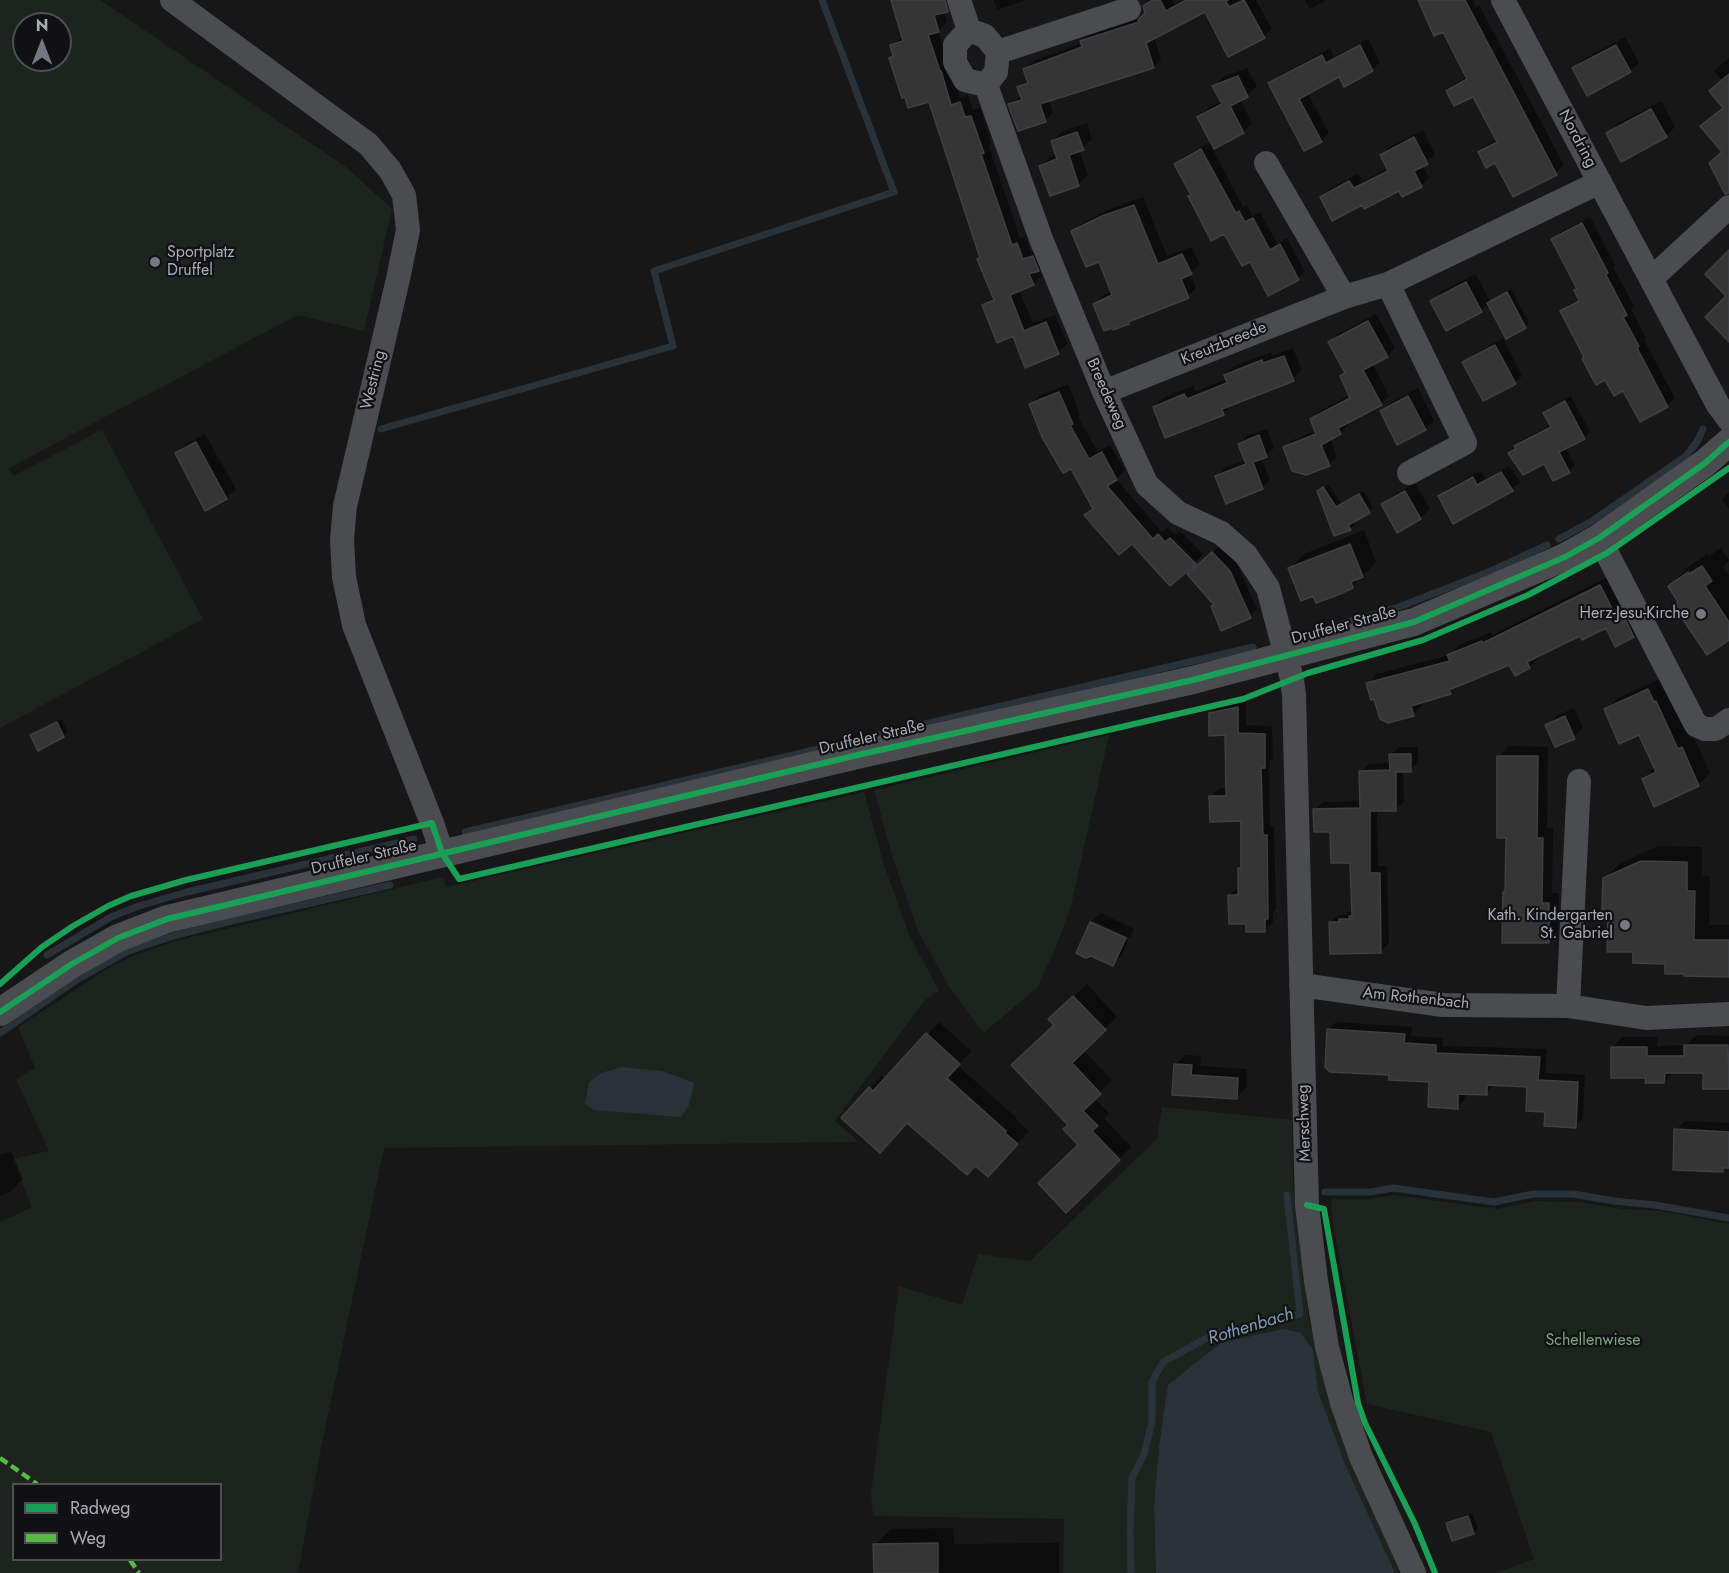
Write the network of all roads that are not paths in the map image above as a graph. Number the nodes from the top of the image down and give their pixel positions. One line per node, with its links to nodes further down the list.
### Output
1 (172, 0): 22 (street, Westring)
2 (959, 0): 5 (street)
3 (1503, 0): 9 (street, Nordring)
4 (1130, 9): 6 (street)
5 (969, 30): 6 (street); 7 (street)
6 (998, 52): 7 (street)
7 (986, 85): 14 (street, Breedeweg)
8 (1266, 163): 13 (street)
9 (1600, 182): 11 (street, Nordring); 12 (street, Kreutzbreede)
10 (1729, 207): 11 (street)
11 (1651, 279): 15 (street, Nordring)
12 (1388, 284): 13 (street, Kreutzbreede); 17 (street)
13 (1344, 297): 14 (street, Kreutzbreede)
14 (1104, 392): 19 (street, Breedeweg)
15 (1729, 420)
16 (1729, 442): 18 (street, Druffeler Straße)
17 (1409, 473)
18 (1599, 538): 19 (street, Druffeler Straße); 20 (street)
19 (1286, 655): 22 (street, Druffeler Straße); 23 (street, Merschweg)
20 (1729, 720)
21 (1579, 781): 24 (street)
22 (442, 853): 25 (street, Druffeler Straße)
23 (1301, 985): 24 (street, Am Rothenbach); 27 (street, Merschweg)
24 (1568, 1006): 26 (street, Am Rothenbach)
25 (0, 1012)
26 (1729, 1014)
27 (1413, 1573)

